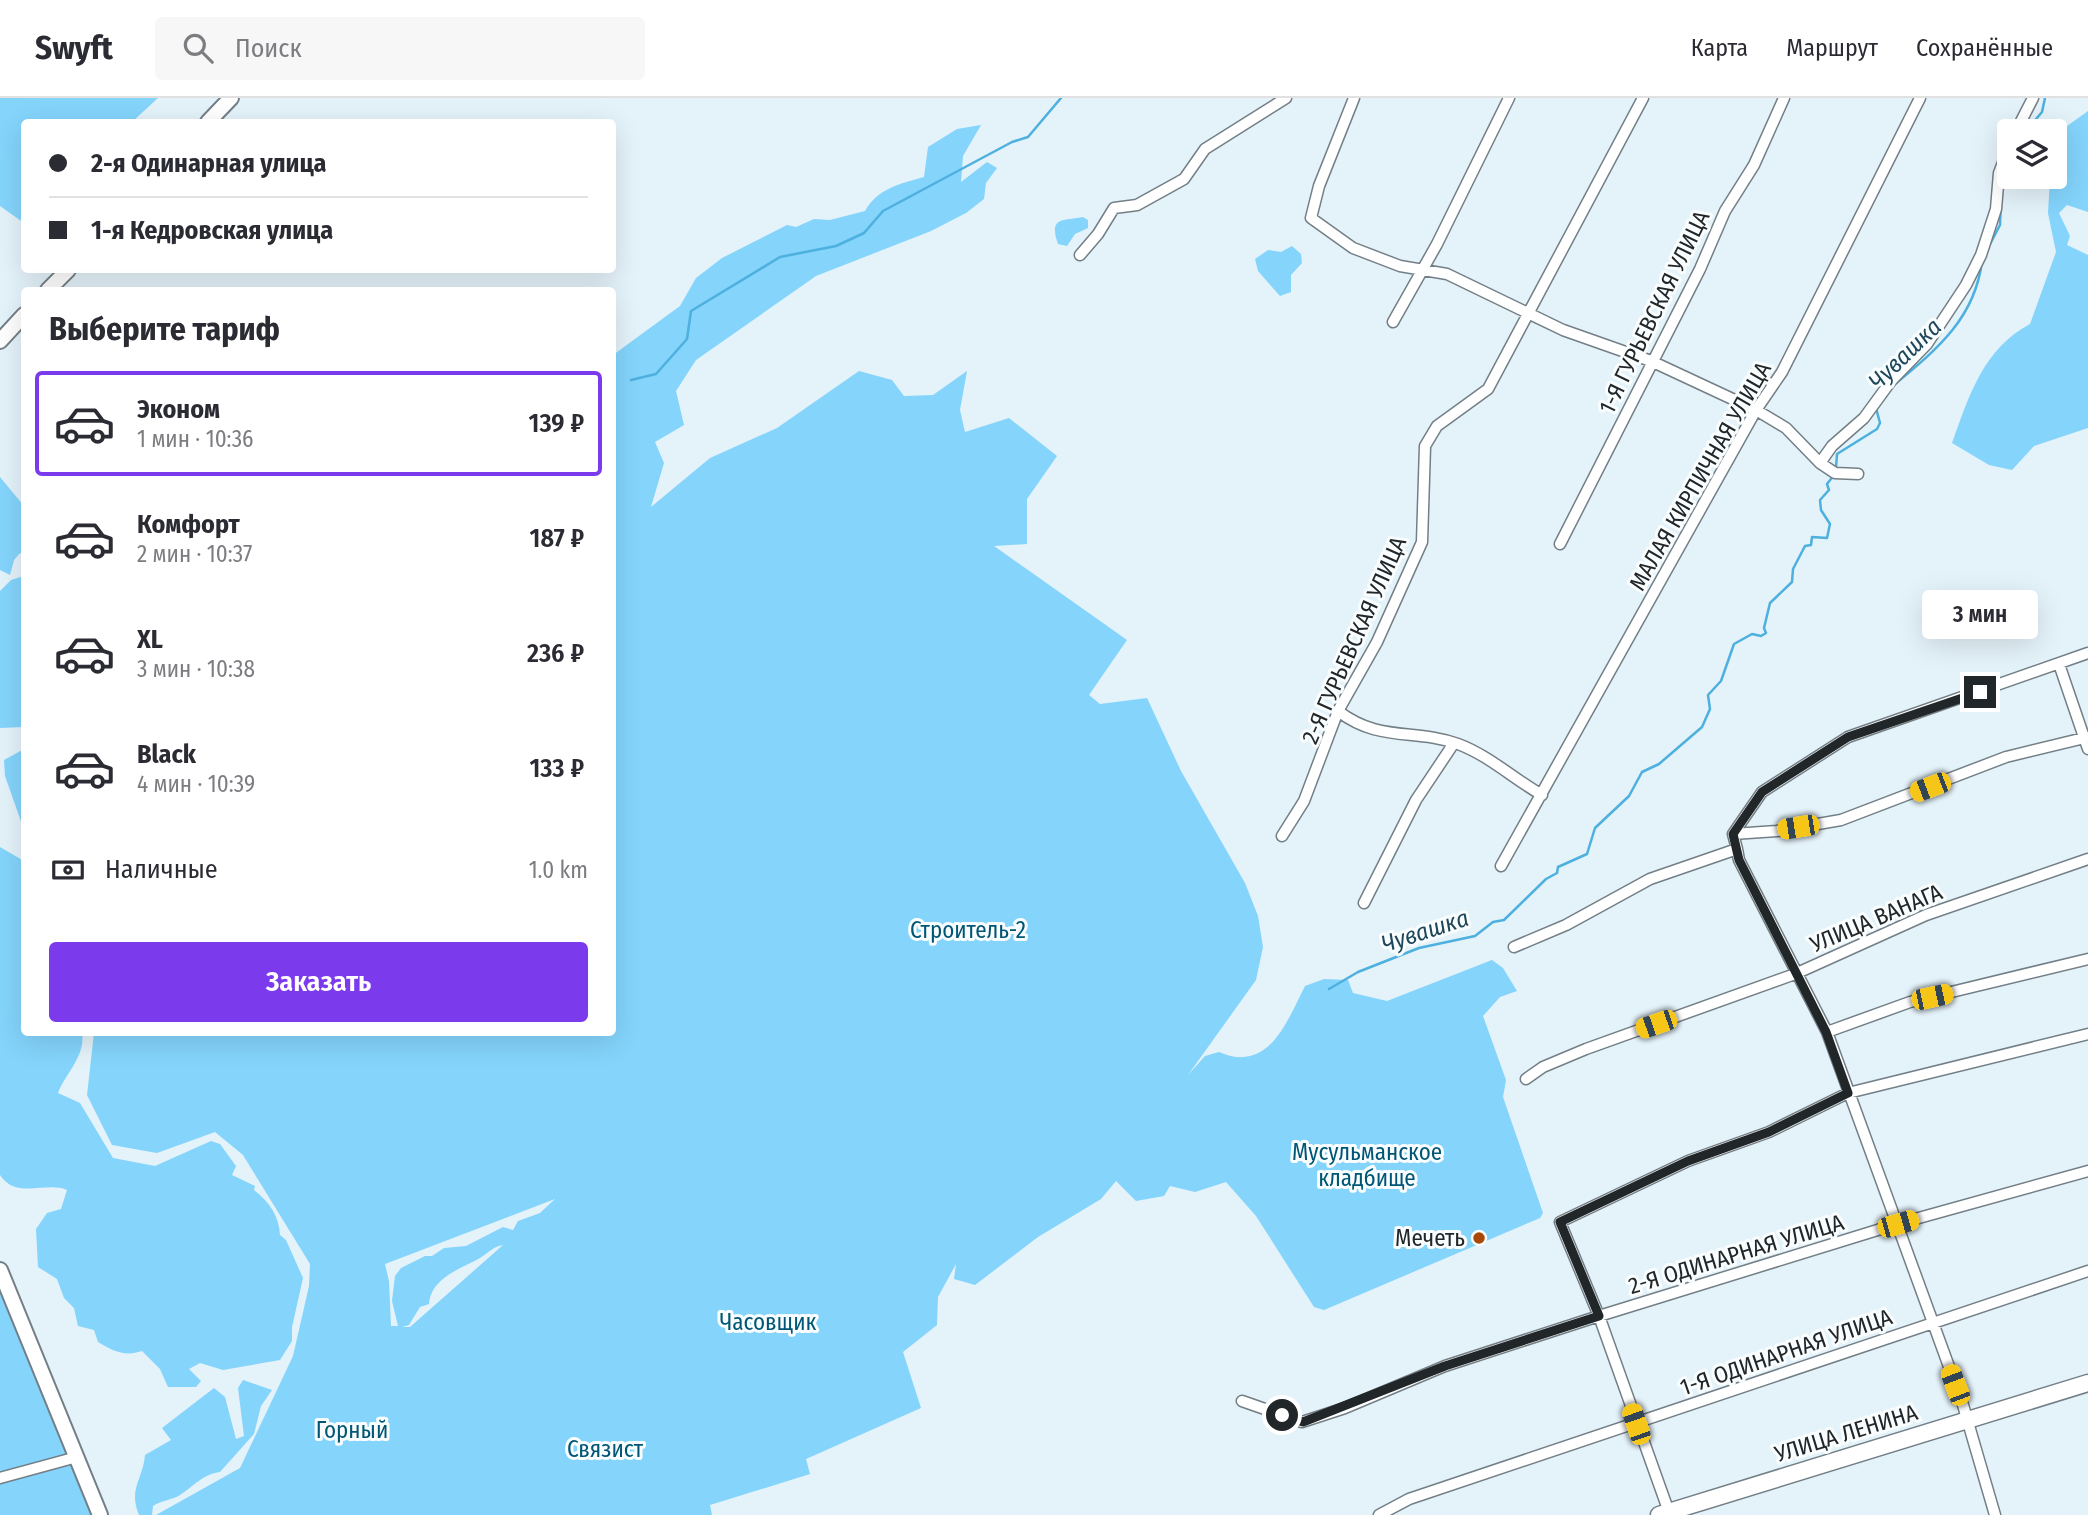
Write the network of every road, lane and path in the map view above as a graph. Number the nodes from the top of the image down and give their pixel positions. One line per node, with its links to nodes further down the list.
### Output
1 (231, 98): 9 (main road)
2 (1286, 98): 12 (street)
3 (1354, 98): 13 (street)
4 (1509, 98): 13 (street)
5 (1643, 98): 16 (street, 2-Я ГУРЬЕВСКАЯ УЛИЦА)
6 (1784, 98): 20 (street, 1-Я ГУРЬЕВСКАЯ УЛИЦА)
7 (1920, 98): 21 (street, МАЛАЯ КИРПИЧНАЯ УЛИЦА)
8 (2033, 98): 10 (street)
9 (211, 119)
10 (2022, 119)
11 (1998, 189): 22 (street)
12 (1080, 255)
13 (1421, 272): 16 (street); 18 (street)
14 (65, 273): 15 (main road)
15 (51, 287)
16 (1527, 312): 20 (street); 27 (street, 2-Я ГУРЬЕВСКАЯ УЛИЦА)
17 (21, 319): 19 (main road)
18 (1393, 322)
19 (0, 341)
20 (1651, 360): 21 (street); 24 (street, 1-Я ГУРЬЕВСКАЯ УЛИЦА)
21 (1756, 410): 22 (street); 31 (street, МАЛАЯ КИРПИЧНАЯ УЛИЦА)
22 (1820, 463): 23 (street)
23 (1858, 474)
24 (1560, 544)
25 (2088, 653): 26 (street)
26 (2059, 664): 28 (street); 32 (street)
27 (1338, 711): 29 (street); 33 (street, 2-Я ГУРЬЕВСКАЯ УЛИЦА)
28 (2086, 737): 30 (street); 32 (street)
29 (1454, 743): 31 (street); 37 (street)
30 (2088, 749)
31 (1542, 795): 36 (street, МАЛАЯ КИРПИЧНАЯ УЛИЦА)
32 (1733, 834): 34 (street)
33 (1283, 836)
34 (1737, 849): 38 (street); 40 (street)
35 (2088, 859): 40 (street, УЛИЦА ВАНАГА)
36 (1501, 866)
37 (1364, 903)
38 (1514, 947)
39 (2088, 959): 41 (street)
40 (1795, 974): 41 (street); 43 (street, УЛИЦА ВАНАГА)
41 (1826, 1032): 44 (street)
42 (2088, 1034): 44 (street)
43 (1526, 1079)
44 (1848, 1093): 46 (street); 49 (street)
45 (2088, 1171): 46 (street, 2-Я ОДИНАРНАЯ УЛИЦА)
46 (1898, 1224): 49 (street, 2-Я ОДИНАРНАЯ УЛИЦА); 50 (street)
47 (0, 1270): 55 (main road)
48 (2088, 1271): 50 (street, 1-Я ОДИНАРНАЯ УЛИЦА)
49 (1599, 1316): 52 (street, 2-Я ОДИНАРНАЯ УЛИЦА); 54 (street)
50 (1931, 1322): 53 (street); 54 (street, 1-Я ОДИНАРНАЯ УЛИЦА)
51 (2088, 1383): 53 (main road, УЛИЦА ЛЕНИНА)
52 (1242, 1401)
53 (1968, 1419): 57 (main road, УЛИЦА ЛЕНИНА); 60 (street)
54 (1636, 1424): 57 (street); 59 (street, 1-Я ОДИНАРНАЯ УЛИЦА)
55 (77, 1457): 56 (street); 58 (main road)
56 (0, 1478)
57 (1666, 1514)
58 (100, 1515)
59 (1379, 1515)
60 (1995, 1515)

